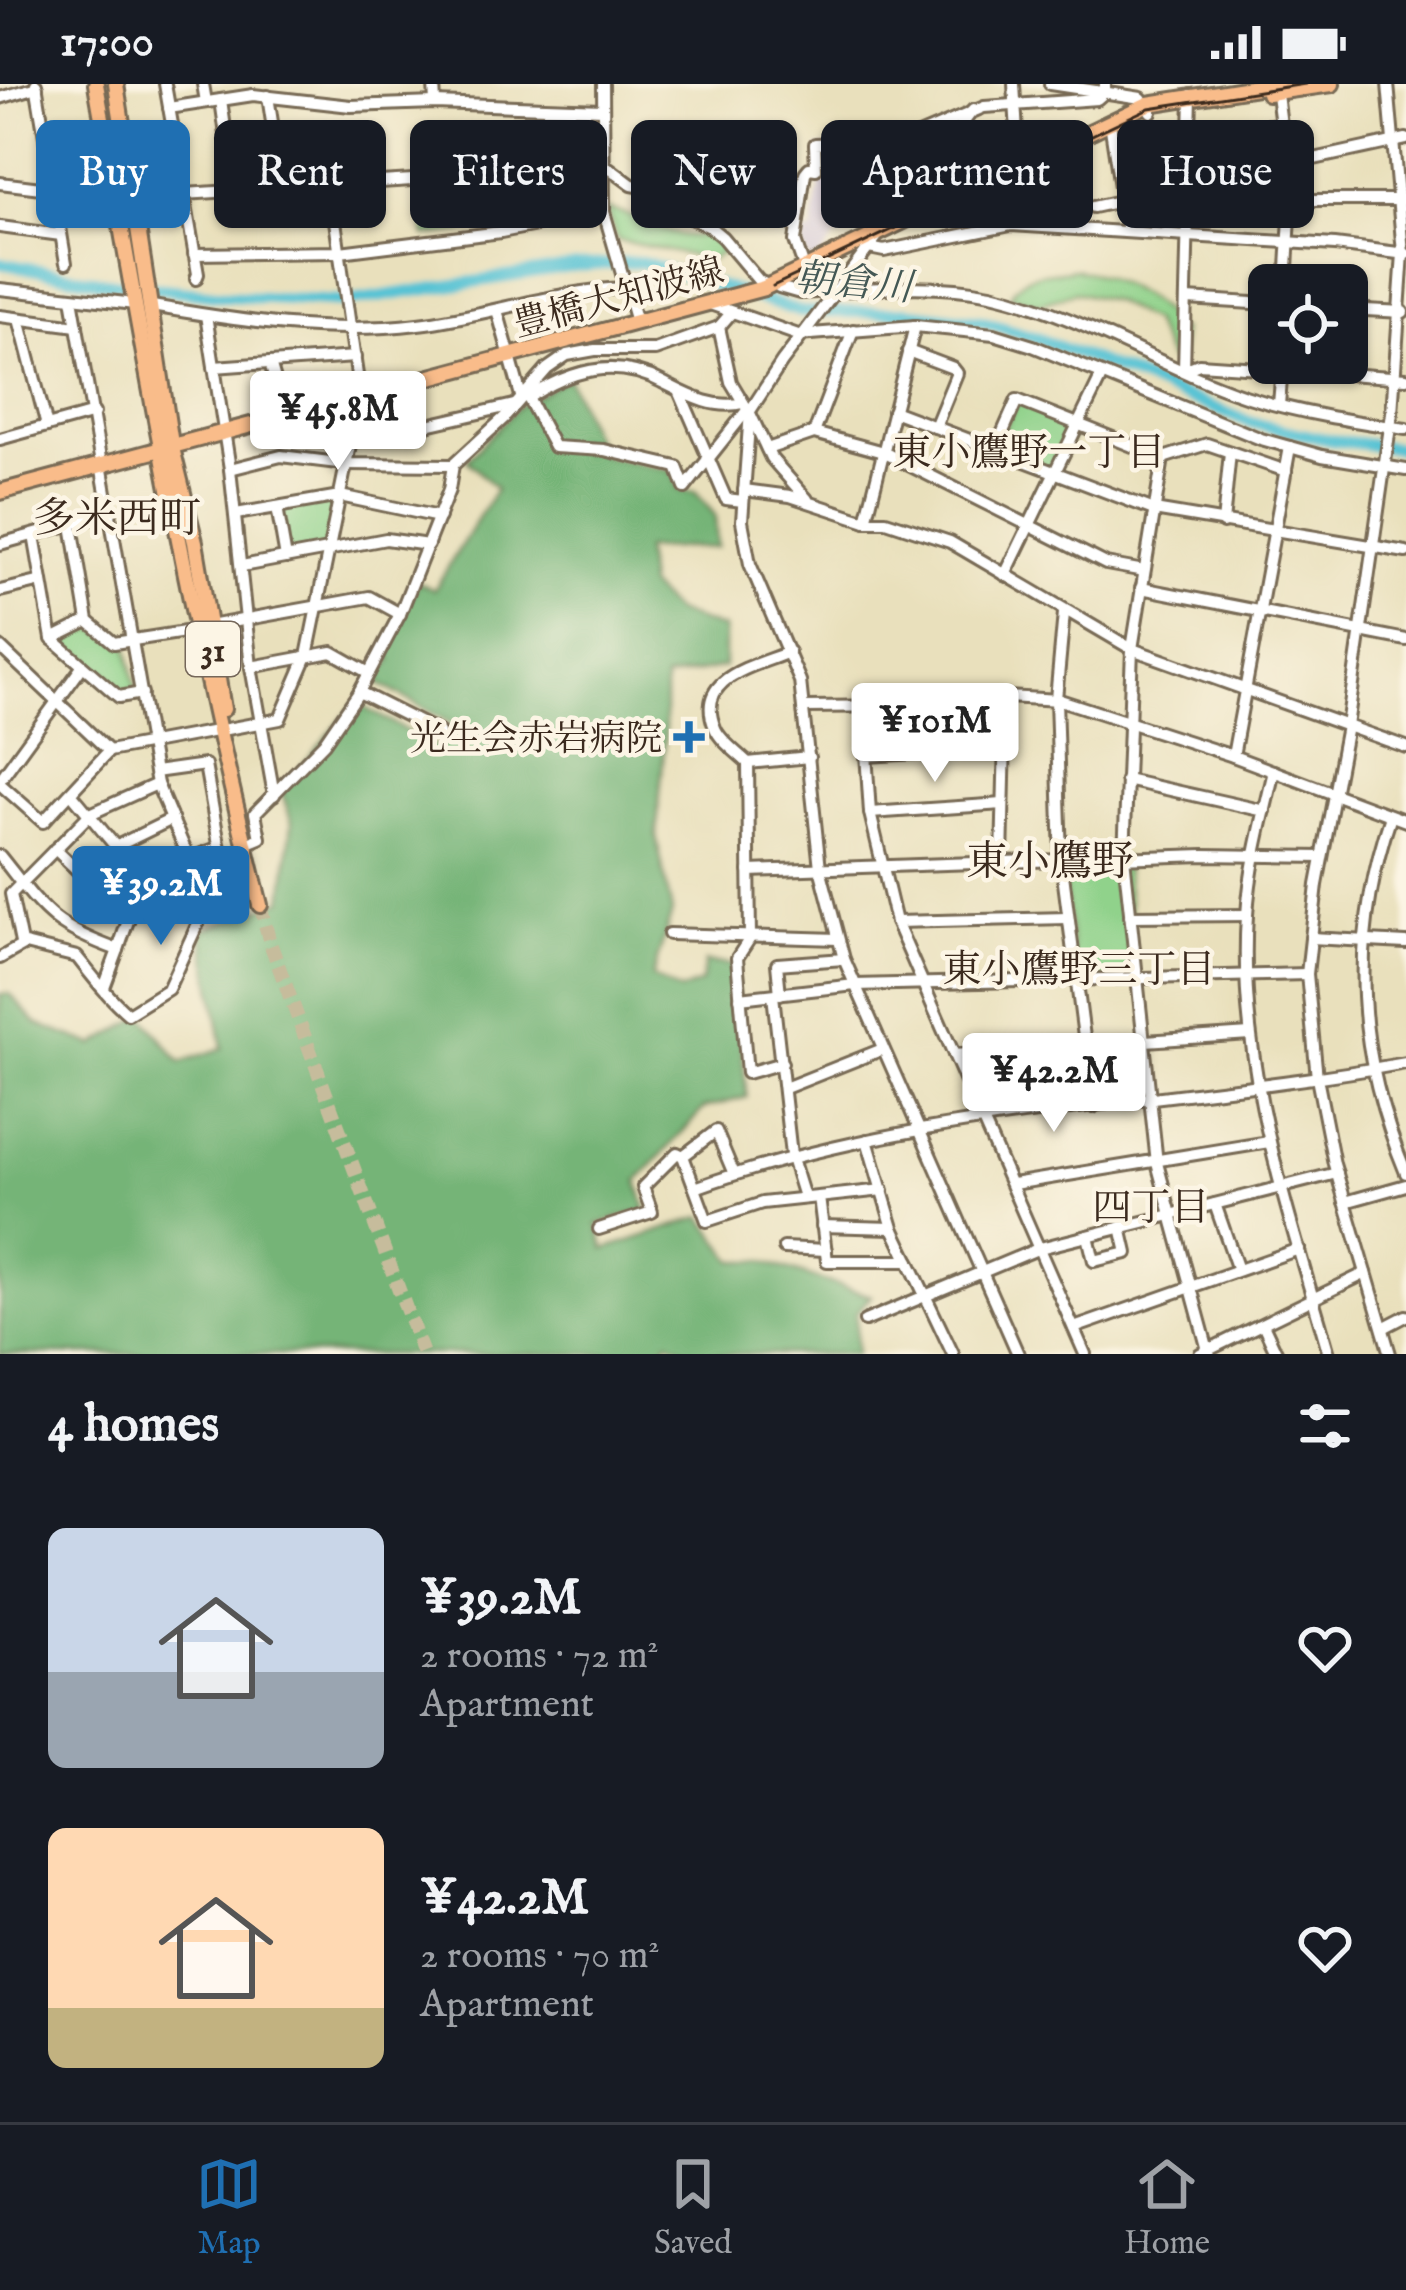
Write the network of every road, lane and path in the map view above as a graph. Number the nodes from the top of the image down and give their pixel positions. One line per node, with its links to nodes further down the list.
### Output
1 (96, 84): 29 (main road, 31)
2 (116, 84): 30 (main road, 31)
3 (165, 84): 24 (street)
4 (203, 84): 21 (street)
5 (302, 84): 20 (street)
6 (434, 84): 22 (street)
7 (603, 84): 26 (street)
8 (1014, 84): 23 (street)
9 (1050, 84): 15 (street)
10 (1332, 84): 13 (main road, 豊橋大知波線)
11 (1388, 84): 40 (street)
12 (36, 86): 17 (street); 28 (street)
13 (1302, 86): 14 (main road, 豊橋大知波線)
14 (1276, 87): 18 (main road, 豊橋大知波線); 37 (street)
15 (1105, 88): 23 (street); 25 (street)
16 (268, 96): 19 (street); 20 (street); 33 (street)
17 (0, 98)
18 (1191, 99): 25 (main road, 豊橋大知波線); 36 (street)
19 (221, 100): 21 (street); 32 (street)
20 (304, 101): 22 (street)
21 (206, 102): 24 (street)
22 (435, 103): 26 (street)
23 (1016, 105): 27 (street); 35 (street)
24 (169, 108): 31 (street)
25 (1149, 108): 38 (main road, 豊橋大知波線)
26 (602, 109): 34 (street)
27 (974, 110): 63 (street); 73 (street)
28 (42, 120)
29 (102, 120)
30 (122, 120)
31 (171, 120)
32 (224, 120)
33 (271, 120)
34 (602, 120)
35 (1017, 120)
36 (1191, 120)
37 (1280, 120)
38 (1111, 126): 39 (main road, 豊橋大知波線); 42 (street); 67 (main road, 豊橋大知波線)
39 (1093, 134)
40 (1400, 139): 41 (street); 47 (street)
41 (1314, 160)
42 (1117, 164)
43 (607, 171): 76 (street)
44 (0, 182): 45 (street)
45 (36, 187)
46 (1314, 200): 47 (street)
47 (1402, 200): 70 (street)
48 (1117, 202): 49 (street)
49 (1094, 207)
50 (607, 221): 75 (street)
51 (0, 227): 64 (street)
52 (60, 228): 64 (street)
53 (121, 228): 83 (main road, 31)
54 (140, 228): 83 (main road, 31)
55 (189, 228): 69 (street)
56 (336, 228): 68 (street)
57 (522, 228): 68 (street)
58 (892, 228): 63 (main road, 豊橋大知波線)
59 (1126, 228): 62 (street)
60 (1190, 228): 65 (street)
61 (1290, 228): 66 (street)
62 (1127, 232): 65 (street); 67 (street)
63 (880, 234): 67 (street); 73 (main road, 豊橋大知波線)
64 (61, 235): 71 (street)
65 (1190, 236): 66 (street); 80 (street)
66 (1289, 242): 70 (street); 72 (street)
67 (869, 248): 73 (main road, 豊橋大知波線); 78 (street)
68 (340, 252): 69 (street); 93 (street)
69 (194, 254): 74 (street)
70 (1405, 254): 87 (street)
71 (66, 263)
72 (1287, 264)
73 (806, 273): 76 (main road, 豊橋大知波線)
74 (196, 279)
75 (625, 283): 84 (street); 91 (street)
76 (771, 286): 78 (street); 81 (main road, 豊橋大知波線)
77 (0, 289): 79 (street)
78 (837, 293): 97 (street); 104 (street)
79 (72, 298): 83 (street); 92 (street)
80 (1187, 299): 82 (street); 104 (street)
81 (713, 303): 86 (street); 91 (main road, 豊橋大知波線)
82 (1248, 303)
83 (143, 304): 88 (street); 128 (main road, 31)
84 (497, 310): 93 (street); 99 (street)
85 (1368, 310): 87 (street)
86 (732, 312): 95 (street); 97 (street)
87 (1403, 312): 107 (street)
88 (206, 315): 93 (street); 103 (street)
89 (0, 316): 90 (street)
90 (19, 319): 92 (street); 119 (street)
91 (636, 322): 99 (main road, 豊橋大知波線)
92 (77, 326): 115 (street)
93 (350, 326): 100 (street)
94 (915, 326): 96 (street); 98 (street); 106 (street)
95 (719, 327): 111 (street); 113 (street)
96 (853, 330): 97 (street); 124 (street)
97 (807, 332): 113 (street)
98 (908, 351): 114 (street); 120 (street)
99 (509, 356): 110 (main road, 豊橋大知波線); 111 (street)
100 (356, 357): 101 (street); 110 (street)
101 (269, 363): 103 (street); 116 (street)
102 (1248, 365): 104 (street)
103 (214, 367): 123 (street)
104 (1184, 370): 112 (street)
105 (1368, 374): 107 (street)
106 (1102, 375): 117 (street); 118 (street)
107 (1401, 377): 121 (street)
108 (1281, 384): 112 (street)
109 (680, 393): 111 (street); 113 (street); 135 (street)
110 (360, 396): 116 (main road, 豊橋大知波線); 125 (street)
111 (521, 400): 125 (street); 135 (street); 138 (street)
112 (1279, 405): 121 (street)
113 (747, 408): 130 (street); 135 (street); 145 (street)
114 (892, 411): 120 (street); 132 (street)
115 (94, 413): 119 (street); 136 (street)
116 (285, 415): 123 (main road, 豊橋大知波線)
117 (1214, 422): 127 (street); 129 (street)
118 (1079, 425): 131 (street); 134 (street); 143 (street)
119 (47, 426): 126 (street)
120 (935, 428): 131 (street)
121 (1391, 428): 122 (street); 139 (street)
122 (1406, 429)
123 (225, 430): 128 (main road, 豊橋大知波線); 140 (street)
124 (814, 433): 130 (street); 132 (street)
125 (352, 438): 137 (street)
126 (0, 439)
127 (1207, 444): 133 (street); 134 (street)
128 (166, 445): 136 (main road, 豊橋大知波線); 177 (main road, 31)
129 (1290, 447): 139 (street); 142 (street)
130 (767, 449): 147 (street)
131 (995, 450): 143 (street)
132 (884, 452): 153 (street); 155 (street)
133 (1230, 452): 142 (street); 154 (street)
134 (1162, 458): 149 (street)
135 (708, 459): 145 (street)
136 (102, 463): 144 (main road, 豊橋大知波線); 150 (street)
137 (346, 464): 138 (street); 140 (street); 146 (street)
138 (454, 465): 152 (street)
139 (1384, 465): 141 (street); 161 (street)
140 (230, 469): 151 (street)
141 (1406, 470)
142 (1286, 471): 157 (street)
143 (1055, 472): 149 (street); 155 (street)
144 (0, 492)
145 (743, 495): 147 (street); 184 (street)
146 (340, 496): 148 (street); 152 (street); 162 (street)
147 (809, 501): 153 (street)
148 (278, 507): 151 (street); 164 (street)
149 (1154, 510): 154 (street); 166 (street)
150 (111, 513): 156 (street); 180 (street)
151 (236, 514): 165 (street)
152 (439, 517): 160 (street)
153 (866, 521): 167 (street)
154 (1222, 523): 157 (street)
155 (1031, 524): 166 (street); 167 (street)
156 (72, 525): 158 (street); 176 (street)
157 (1274, 532): 161 (street); 172 (street)
158 (34, 535): 159 (street); 168 (street)
159 (0, 544)
160 (428, 545): 162 (street); 174 (street)
161 (1372, 547): 163 (street); 178 (street)
162 (329, 552): 164 (street); 171 (street)
163 (1406, 552)
164 (286, 558): 165 (street)
165 (242, 566): 175 (street)
166 (1144, 571): 169 (street)
167 (1005, 575): 173 (street)
168 (42, 581): 170 (street); 179 (street)
169 (1141, 588): 172 (street); 183 (street)
170 (0, 591)
171 (317, 607): 174 (street); 175 (street); 185 (street)
172 (1260, 610): 178 (street); 189 (street)
173 (1064, 613): 183 (street); 193 (street)
174 (400, 614): 188 (street)
175 (244, 620): 177 (street); 187 (street)
176 (88, 622): 179 (street); 180 (street)
177 (204, 628): 180 (street); 200 (main road, 31)
178 (1361, 629): 181 (street); 199 (street)
179 (52, 639): 186 (street)
180 (133, 639): 191 (street)
181 (1406, 640)
182 (0, 647): 194 (street)
183 (1132, 649): 189 (street); 197 (street)
184 (789, 652): 195 (street); 209 (street)
185 (307, 656): 187 (street); 188 (street); 198 (street)
186 (82, 667): 191 (street); 194 (street)
187 (251, 667): 198 (street)
188 (369, 673): 190 (street)
189 (1244, 691): 199 (street); 207 (street)
190 (359, 692): 201 (street); 215 (street)
191 (142, 693): 202 (street)
192 (1006, 697): 193 (street); 196 (street); 204 (street)
193 (1056, 700): 197 (street); 233 (street)
194 (54, 701): 205 (street); 213 (street)
195 (806, 707): 196 (street); 208 (street)
196 (863, 708): 206 (street)
197 (1128, 721): 207 (street); 212 (street)
198 (261, 725): 200 (street); 215 (street)
199 (1346, 725): 203 (street); 216 (street)
200 (223, 731): 202 (street); 227 (main road, 31)
201 (439, 731)
202 (150, 744): 205 (street); 211 (street)
203 (1406, 747)
204 (1005, 748): 206 (street); 217 (street)
205 (109, 751): 214 (street)
206 (866, 756): 219 (street)
207 (1233, 756): 210 (street)
208 (809, 757): 209 (street); 236 (street)
209 (748, 763): 237 (street)
210 (1274, 771): 216 (street); 218 (street)
211 (156, 778): 220 (street); 222 (street); 225 (street)
212 (1126, 780): 218 (street); 230 (street)
213 (0, 782): 214 (street)
214 (71, 793): 220 (street)
215 (274, 794): 227 (street)
216 (1333, 796): 221 (street); 231 (street)
217 (1003, 804): 219 (street); 234 (street)
218 (1265, 811): 228 (street)
219 (870, 813): 235 (street)
220 (90, 814): 224 (street); 226 (street)
221 (1391, 816): 223 (street); 251 (street)
222 (172, 819): 224 (street); 232 (street)
223 (1406, 821)
224 (117, 846): 239 (street)
225 (220, 847): 232 (street); 263 (street)
226 (55, 849): 238 (street); 245 (street)
227 (248, 849): 241 (main road, 31)
228 (1255, 855): 230 (street); 231 (street); 242 (street)
229 (0, 856): 238 (street)
230 (1124, 857): 233 (street); 243 (street)
231 (1322, 857): 249 (street)
232 (189, 859): 239 (street)
233 (1060, 860): 234 (street); 244 (street)
234 (1002, 861): 235 (street)
235 (880, 866): 236 (street); 246 (street)
236 (820, 868): 237 (street); 250 (street)
237 (749, 872): 248 (street)
238 (22, 883): 240 (street); 254 (street)
239 (146, 883): 245 (street)
240 (6, 891): 253 (street)
241 (260, 905)
242 (1247, 915): 243 (street); 258 (street)
243 (1130, 916): 259 (street)
244 (1068, 918): 246 (street); 260 (street)
245 (128, 919): 254 (street)
246 (896, 922): 261 (street)
247 (669, 934): 248 (street)
248 (751, 938): 250 (street); 265 (street)
249 (1311, 938): 251 (street); 257 (street)
250 (838, 939): 256 (street)
251 (1364, 941): 252 (street); 273 (street)
252 (1406, 943)
253 (23, 945): 255 (street); 263 (street)
254 (118, 950): 263 (street)
255 (0, 958)
256 (844, 959): 262 (street); 264 (street)
257 (1307, 974): 258 (street); 274 (street)
258 (1247, 975): 259 (street); 266 (street)
259 (1137, 977): 260 (street); 267 (street)
260 (1076, 978): 261 (street); 268 (street)
261 (922, 982): 262 (street); 270 (street)
262 (854, 985): 264 (street); 269 (street)
263 (104, 988)
264 (777, 995): 265 (street); 271 (street)
265 (740, 998): 271 (street)
266 (1250, 1034): 267 (street); 275 (street)
267 (1145, 1041): 277 (street)
268 (1085, 1046): 270 (street); 278 (street)
269 (883, 1049): 276 (street); 280 (street)
270 (953, 1054): 279 (street)
271 (782, 1063): 276 (street)
272 (1406, 1063): 273 (street)
273 (1372, 1069): 274 (street); 287 (street)
274 (1317, 1078): 275 (street); 286 (street)
275 (1256, 1087): 277 (street); 282 (street)
276 (784, 1088): 283 (street)
277 (1153, 1099): 278 (street); 285 (street)
278 (1093, 1107): 279 (street)
279 (985, 1121): 280 (street); 289 (street)
280 (920, 1130): 281 (street); 310 (street)
281 (867, 1140): 283 (street); 293 (street)
282 (1269, 1142): 285 (street); 290 (street)
283 (791, 1155): 288 (street); 295 (street)
284 (682, 1156): 288 (street); 292 (street); 302 (street)
285 (1157, 1161): 289 (street); 298 (street)
286 (1337, 1173): 290 (street); 296 (street)
287 (1406, 1173)
288 (734, 1174): 292 (street)
289 (1013, 1184): 305 (street)
290 (1284, 1186): 297 (street); 306 (street)
291 (1406, 1186): 296 (street)
292 (695, 1188): 295 (street)
293 (883, 1190): 294 (street); 301 (street)
294 (819, 1197): 295 (street); 299 (street)
295 (804, 1198)
296 (1345, 1202): 311 (street)
297 (1215, 1204): 298 (street); 309 (street)
298 (1168, 1216): 300 (street); 312 (street)
299 (822, 1226): 301 (street); 307 (street)
300 (1121, 1227): 303 (street); 303 (street)
301 (893, 1228): 308 (street)
302 (599, 1229)
303 (1088, 1236): 305 (street)
304 (784, 1248): 307 (street)
305 (1040, 1248): 310 (street); 318 (street)
306 (1299, 1249): 309 (street); 314 (street)
307 (826, 1250): 308 (street)
308 (909, 1261): 313 (street)
309 (1238, 1270): 312 (street)
310 (983, 1272): 313 (street); 322 (street)
311 (1366, 1273): 314 (street); 319 (street)
312 (1189, 1288): 318 (street); 320 (street)
313 (927, 1297): 316 (street); 321 (street)
314 (1313, 1299): 317 (street); 325 (street)
315 (1406, 1316): 319 (street)
316 (866, 1321)
317 (1262, 1324): 320 (street); 324 (street)
318 (1074, 1328): 323 (street)
319 (1383, 1328): 326 (street)
320 (1206, 1353)
321 (953, 1354)
322 (1018, 1354)
323 (1085, 1354)
324 (1276, 1354)
325 (1328, 1354)
326 (1390, 1354)

